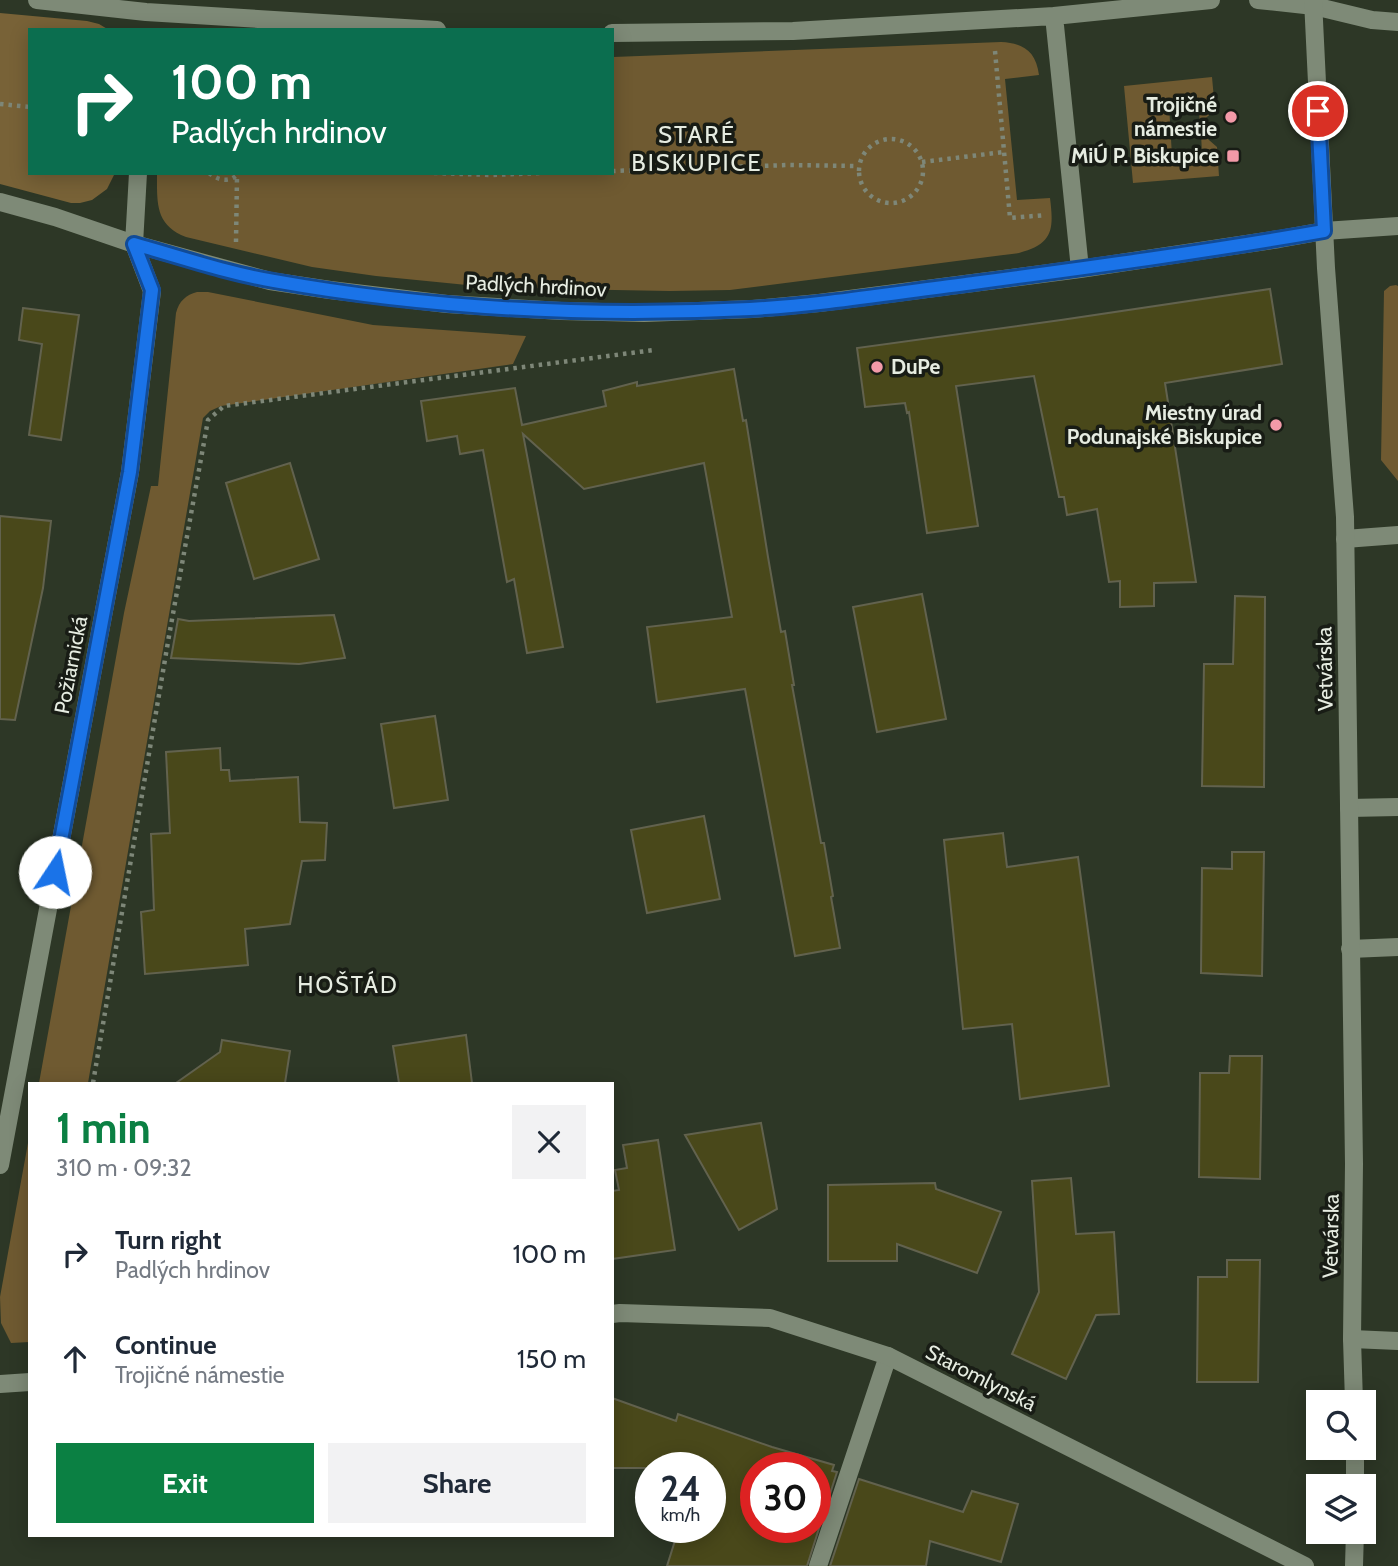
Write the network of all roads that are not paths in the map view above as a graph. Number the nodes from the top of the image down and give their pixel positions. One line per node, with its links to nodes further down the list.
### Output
1 (37, 0): 6 (street)
2 (1211, 0): 5 (street)
3 (1258, 0): 4 (street)
4 (1313, 3): 7 (street); 13 (street, Vetvárska)
5 (1054, 16): 9 (street); 15 (street)
6 (146, 21): 8 (street)
7 (1398, 22)
8 (372, 28)
9 (614, 33)
10 (138, 175): 14 (street, Požiarnická)
11 (0, 202): 14 (street, Padlých hrdinov)
12 (1398, 226): 13 (street)
13 (1324, 231): 15 (street); 17 (street, Vetvárska)
14 (134, 244): 15 (street, Padlých hrdinov); 22 (street, Požiarnická)
15 (1080, 269)
16 (1398, 535): 17 (street)
17 (1345, 539): 19 (street, Vetvárska)
18 (1398, 807): 19 (street)
19 (1349, 808): 21 (street, Vetvárska)
20 (1398, 947): 21 (street)
21 (1350, 949): 24 (street, Vetvárska)
22 (0, 1165)
23 (614, 1314): 26 (street, Staromlynská)
24 (1352, 1339): 25 (street); 29 (street, Vetvárska)
25 (1398, 1341)
26 (888, 1356): 31 (street); 32 (street, Staromlynská)
27 (28, 1382): 28 (street)
28 (0, 1384)
29 (1353, 1390)
30 (1355, 1544): 33 (street)
31 (818, 1566)
32 (1305, 1566)
33 (1354, 1566)

